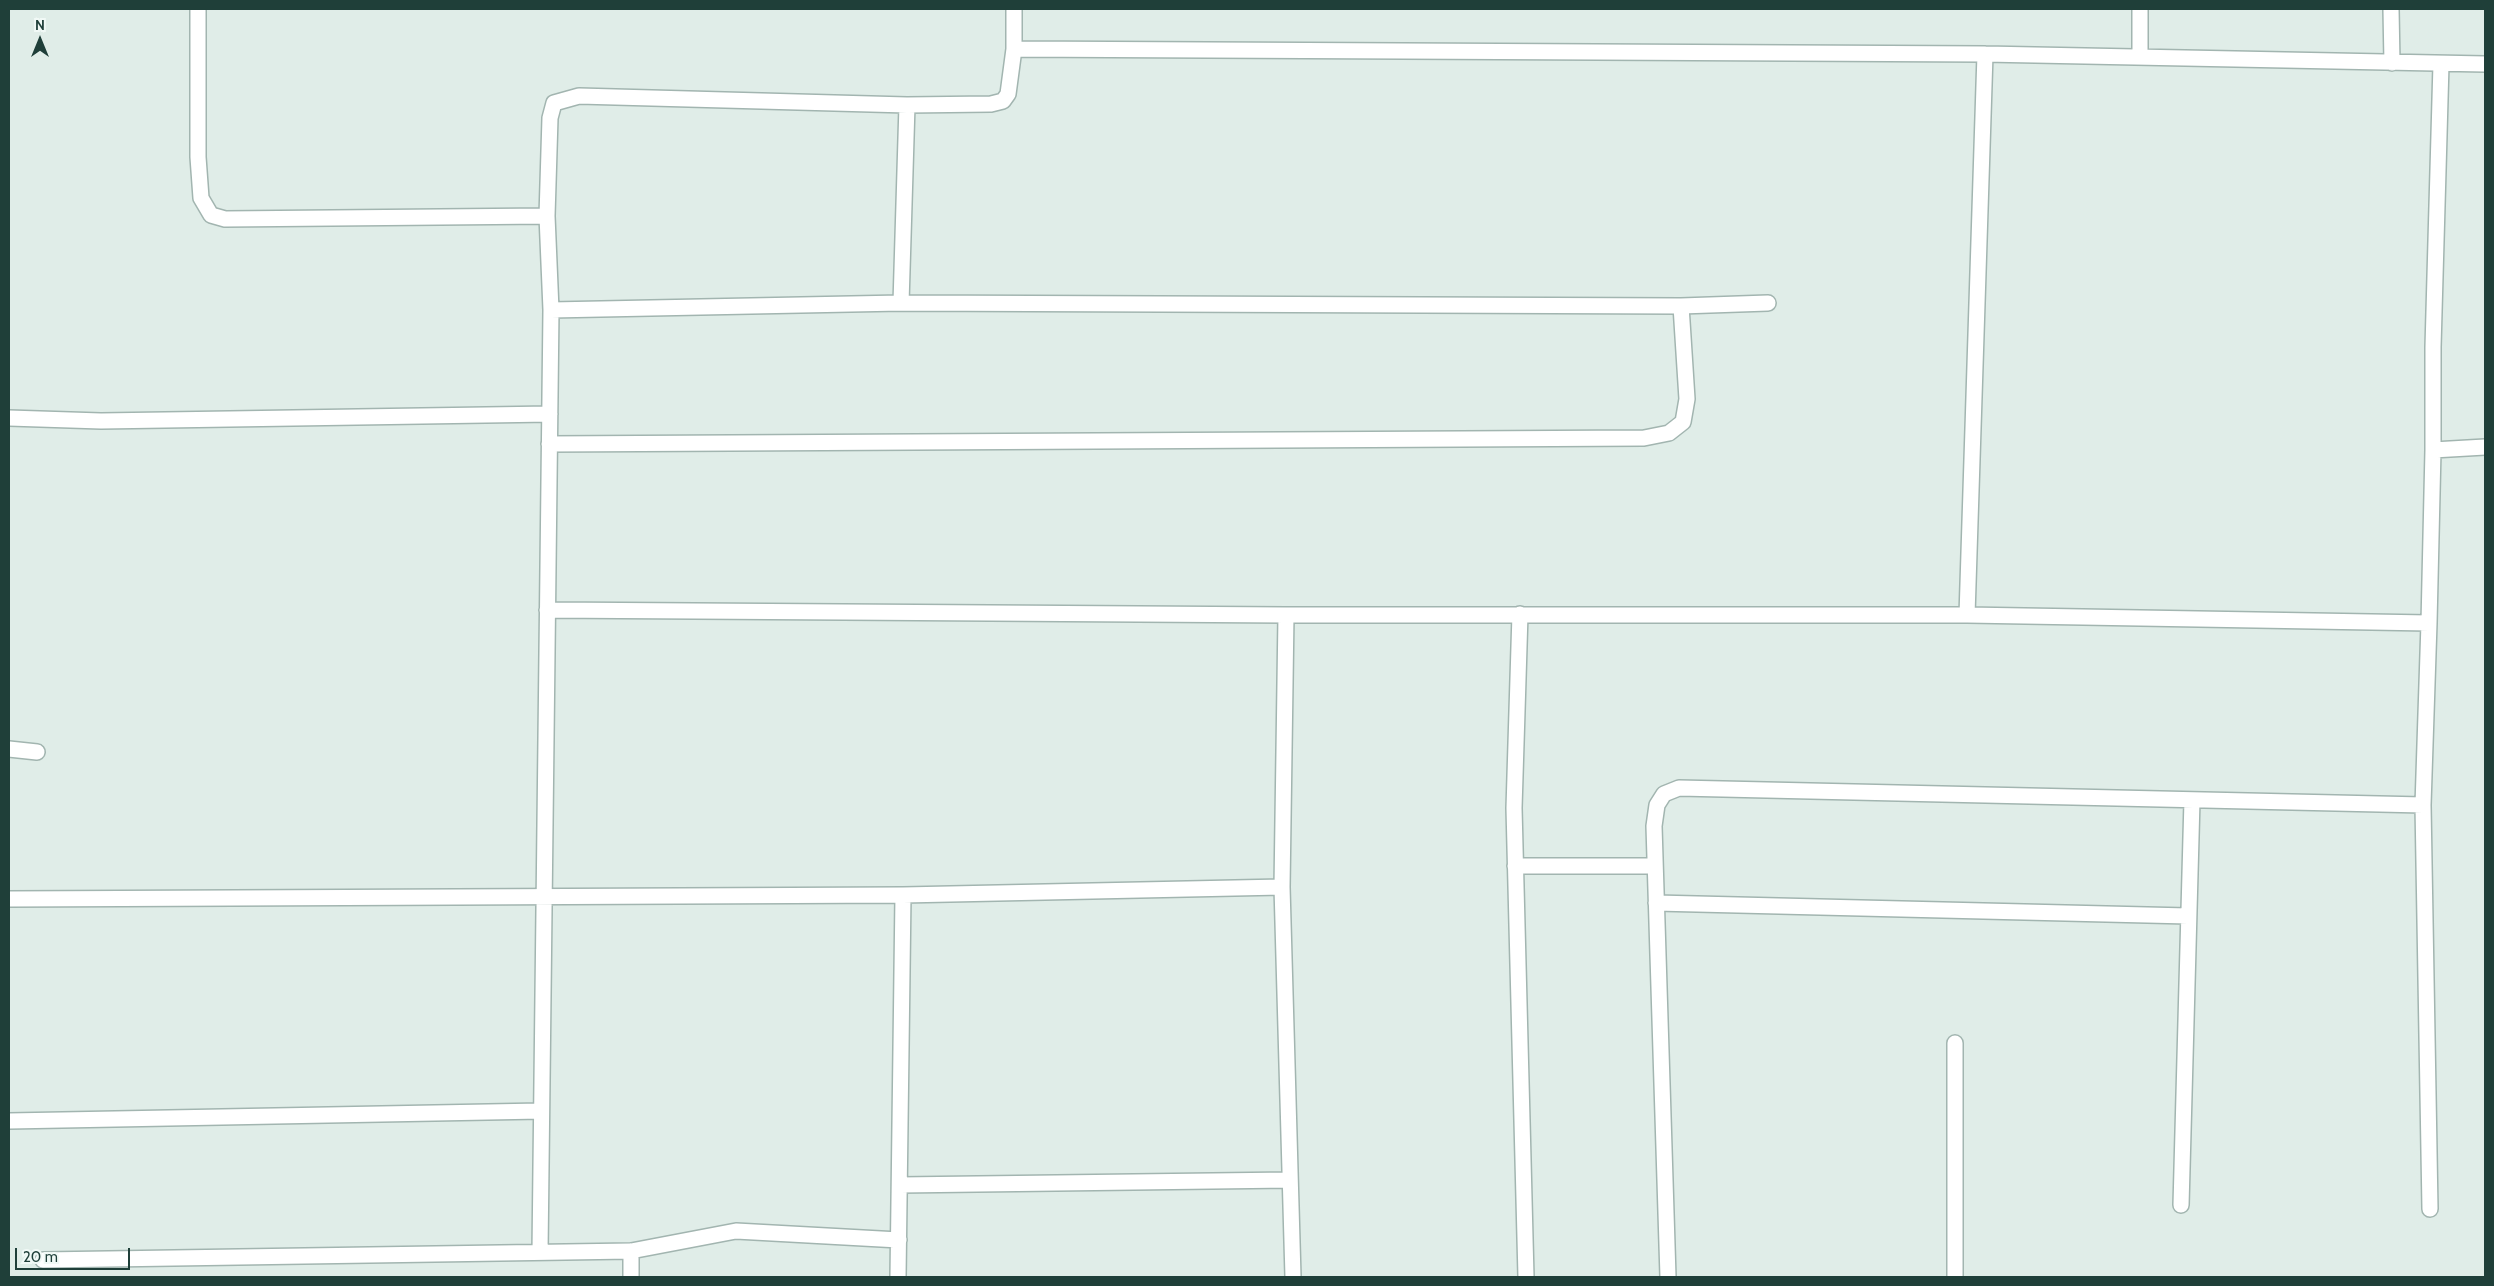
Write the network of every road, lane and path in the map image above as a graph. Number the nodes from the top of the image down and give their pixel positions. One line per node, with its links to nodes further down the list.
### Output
1 (198, 9): 12 (street)
2 (1014, 9): 5 (street)
3 (2140, 9): 7 (street)
4 (2391, 9): 8 (street)
5 (1014, 49): 6 (street); 11 (street)
6 (1985, 54): 7 (street); 25 (street)
7 (2140, 57): 8 (street)
8 (2392, 62): 9 (street)
9 (2441, 64): 10 (street); 21 (street)
10 (2485, 64)
11 (907, 105): 12 (street); 13 (street)
12 (547, 216): 16 (street)
13 (901, 302): 15 (street); 16 (street)
14 (1768, 303): 15 (street)
15 (1681, 306): 19 (street)
16 (551, 310): 17 (street)
17 (550, 414): 18 (street); 19 (street)
18 (9, 418)
19 (549, 444): 22 (street)
20 (2485, 447): 21 (street)
21 (2433, 450): 26 (street)
22 (547, 610): 24 (street); 35 (street)
23 (1520, 614): 24 (street); 25 (street); 31 (street)
24 (1286, 615): 33 (street)
25 (1967, 615): 26 (street)
26 (2429, 622): 30 (street)
27 (9, 749): 28 (street)
28 (37, 752)
29 (2192, 800): 30 (street); 32 (street); 38 (street)
30 (2423, 805): 45 (street)
31 (1515, 866): 32 (street); 53 (street)
32 (1655, 866): 37 (street)
33 (1282, 887): 34 (street); 42 (street)
34 (904, 895): 35 (street); 43 (street)
35 (544, 897): 36 (street); 40 (street)
36 (9, 899)
37 (1656, 903): 38 (street); 54 (street)
38 (2188, 916): 44 (street)
39 (1955, 1044): 55 (street)
40 (541, 1111): 41 (street); 48 (street)
41 (9, 1121)
42 (1290, 1180): 43 (street); 52 (street)
43 (900, 1185): 46 (street)
44 (2181, 1205)
45 (2430, 1209)
46 (899, 1240): 47 (street); 51 (street)
47 (631, 1251): 48 (street); 50 (street)
48 (540, 1252): 49 (street)
49 (43, 1260)
50 (631, 1277)
51 (898, 1277)
52 (1293, 1277)
53 (1526, 1277)
54 (1668, 1277)
55 (1955, 1277)

